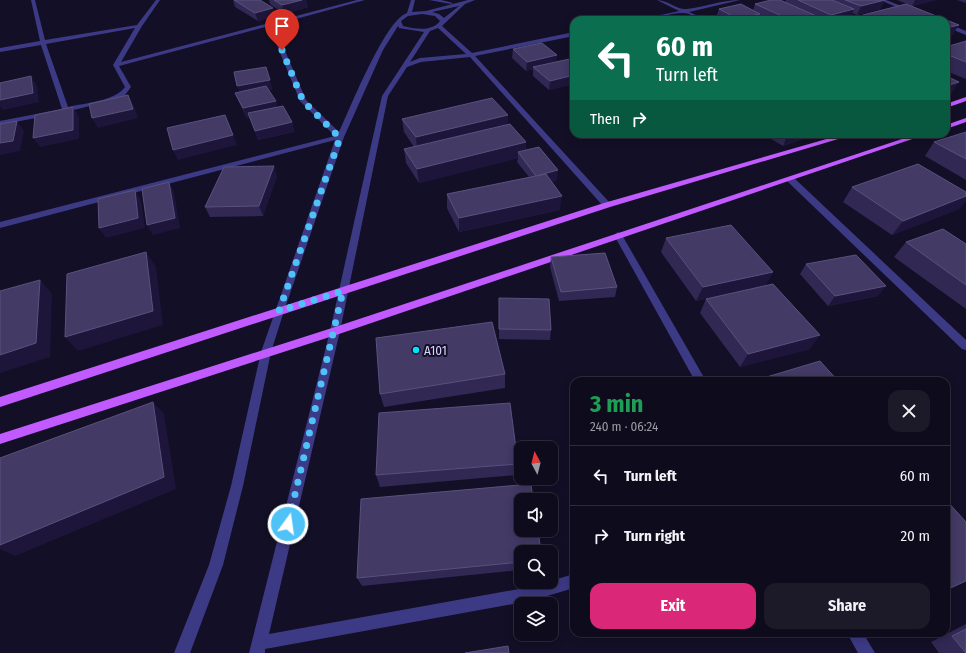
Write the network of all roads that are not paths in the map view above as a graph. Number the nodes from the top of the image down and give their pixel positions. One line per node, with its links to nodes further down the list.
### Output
1 (33, 0): 24 (street)
2 (158, 0): 19 (street)
3 (363, 0): 18 (street)
4 (413, 0): 13 (street)
5 (431, 0): 10 (street)
6 (473, 0): 10 (street)
7 (659, 0): 11 (street)
8 (738, 0): 11 (street)
9 (882, 0): 16 (street)
10 (465, 3): 12 (street); 20 (street)
11 (686, 11): 14 (street); 15 (street)
12 (422, 12): 13 (street); 20 (street)
13 (409, 14): 17 (street)
14 (661, 16)
15 (696, 16)
16 (923, 16)
17 (398, 21): 20 (street); 35 (street)
18 (271, 24): 27 (street); 35 (street)
19 (140, 26): 24 (street); 27 (street)
20 (437, 26): 26 (street); 28 (street)
21 (950, 27): 22 (street)
22 (966, 33)
23 (570, 35): 26 (street)
24 (43, 42): 25 (street); 31 (street)
25 (0, 50)
26 (472, 55): 28 (street); 39 (street)
27 (116, 65): 31 (street)
28 (405, 66): 42 (street)
29 (966, 99): 30 (main road)
30 (950, 105)
31 (66, 110): 33 (street)
32 (966, 120): 34 (main road)
33 (0, 123)
34 (950, 126)
35 (340, 138): 40 (street); 43 (street)
36 (838, 138): 39 (main road)
37 (910, 138): 38 (main road)
38 (790, 179): 41 (main road); 45 (street)
39 (607, 205): 42 (main road)
40 (0, 225)
41 (618, 235): 44 (main road); 48 (street)
42 (343, 291): 43 (main road); 44 (street)
43 (279, 311): 47 (street); 49 (main road)
44 (335, 331): 47 (main road); 53 (street)
45 (962, 336): 46 (street)
46 (966, 346)
47 (266, 352): 50 (main road); 54 (street)
48 (699, 377)
49 (0, 402)
50 (0, 439)
51 (570, 582): 53 (street)
52 (856, 637): 55 (street)
53 (259, 648)
54 (182, 653)
55 (866, 653)

